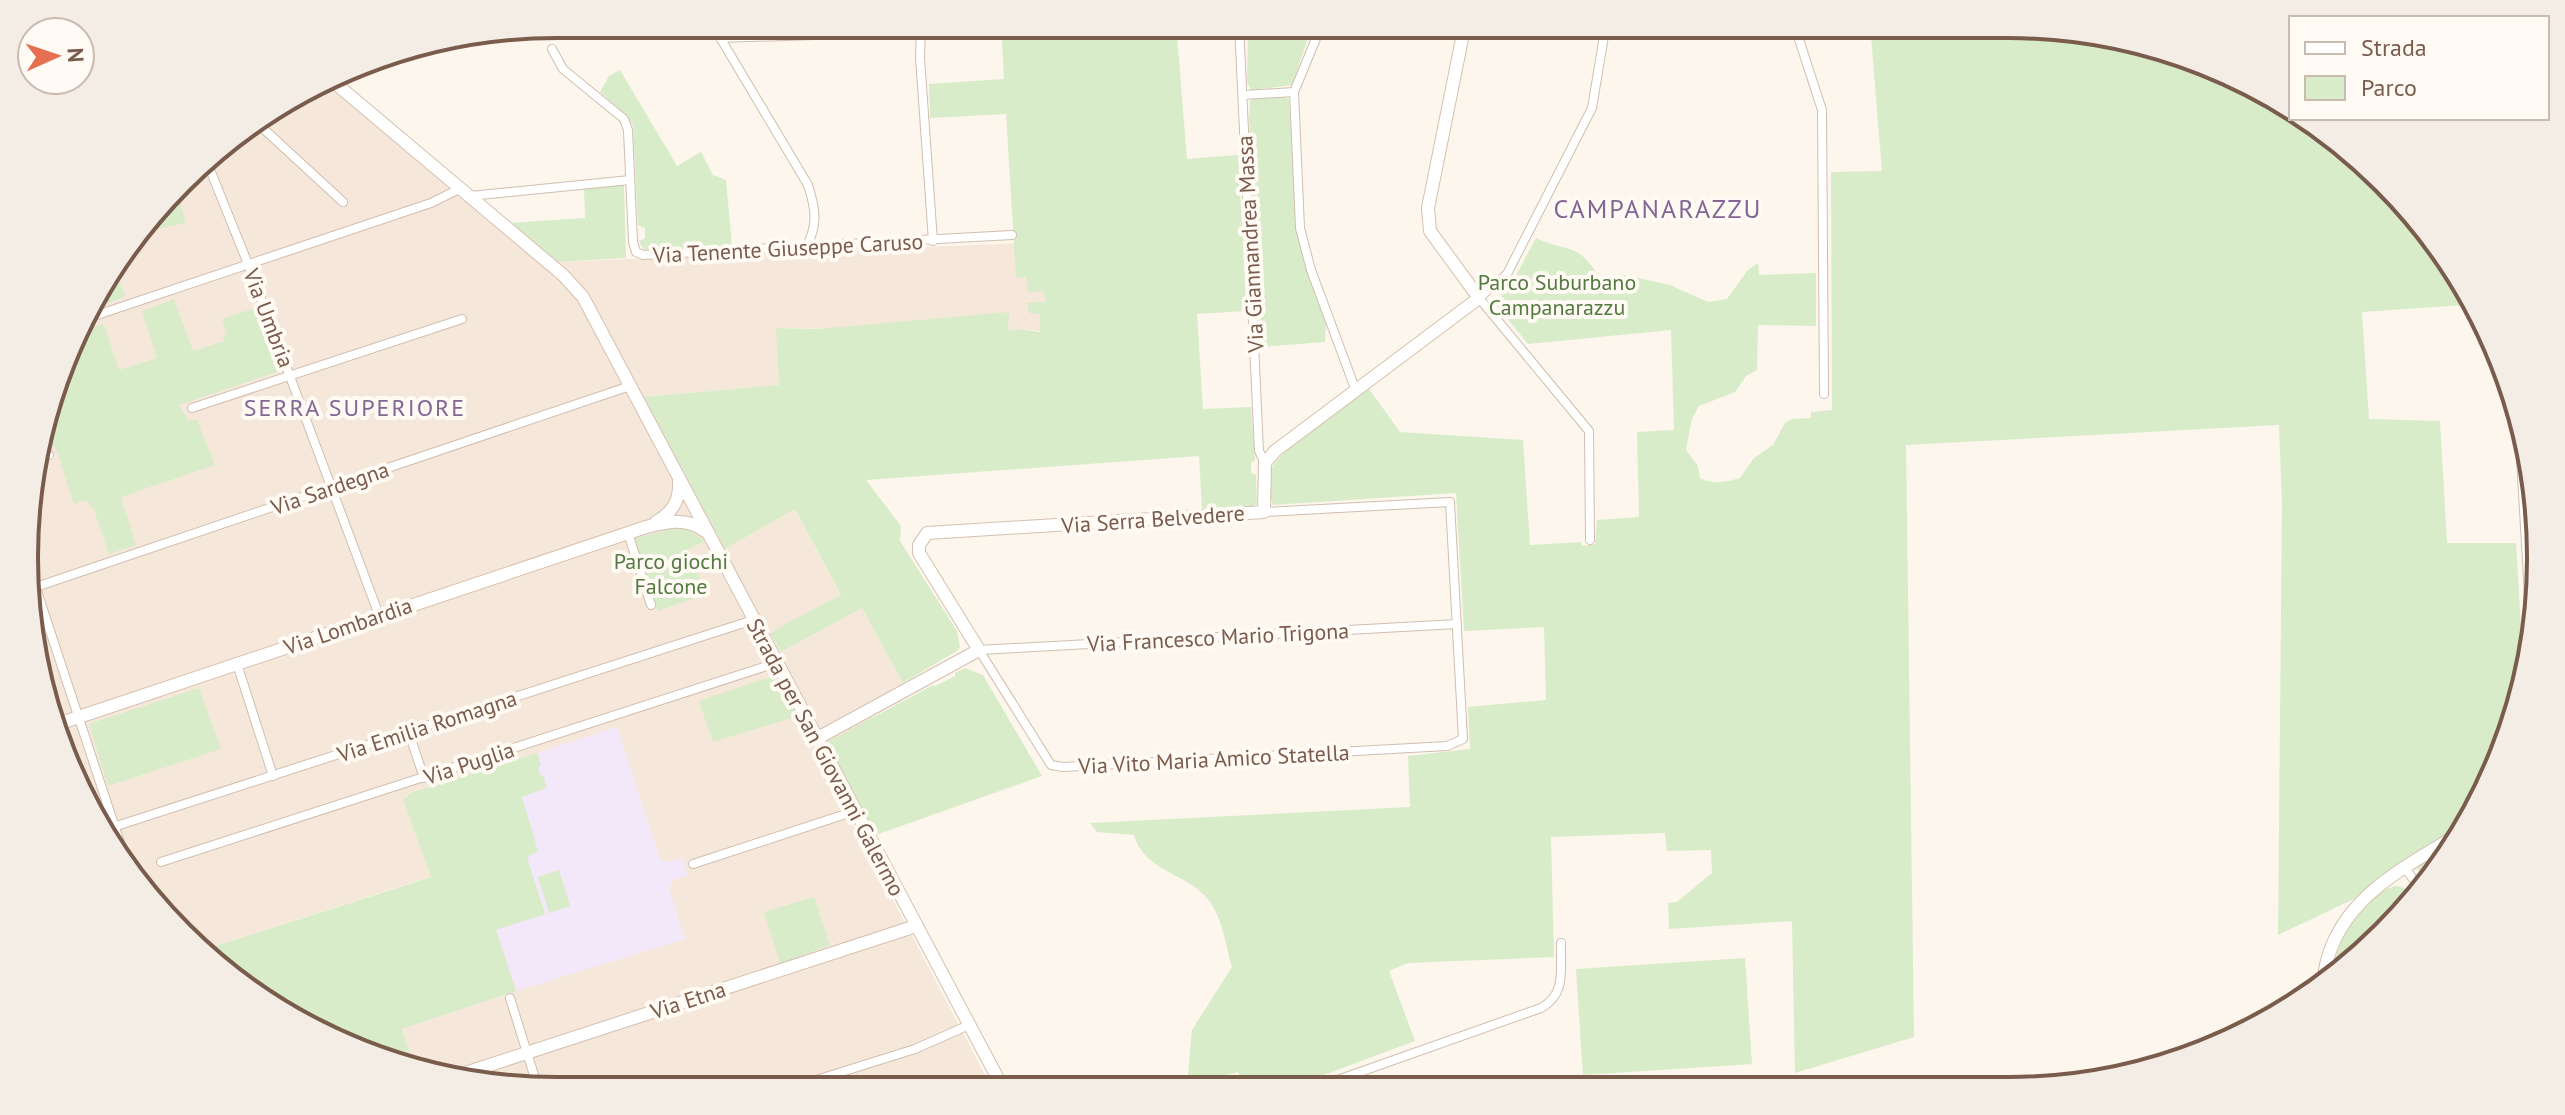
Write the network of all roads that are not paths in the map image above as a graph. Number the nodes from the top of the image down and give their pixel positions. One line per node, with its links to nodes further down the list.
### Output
1 (720, 38): 19 (street)
2 (921, 38): 18 (street)
3 (1240, 38): 11 (street, Via Giannandrea Massa)
4 (1316, 38): 10 (street)
5 (1462, 38): 21 (street)
6 (1604, 38): 21 (street)
7 (1799, 38): 27 (street)
8 (552, 49): 14 (street)
9 (340, 87): 15 (street, Strada per San Giovanni Galermo)
10 (1294, 92): 11 (street); 26 (street)
11 (1243, 95): 29 (street, Via Giannandrea Massa)
12 (264, 129): 16 (street)
13 (210, 171): 20 (street, Via Umbria)
14 (630, 180): 15 (street); 19 (street, Via Tenente Giuseppe Caruso)
15 (465, 192): 20 (street); 25 (street, Strada per San Giovanni Galermo)
16 (343, 202)
17 (1012, 235): 18 (street, Via Tenente Giuseppe Caruso)
18 (933, 241): 19 (street, Via Tenente Giuseppe Caruso)
19 (806, 248)
20 (248, 264): 22 (street); 24 (street, Via Umbria)
21 (1479, 298): 26 (street); 38 (street)
22 (99, 314)
23 (462, 319): 24 (street)
24 (290, 376): 28 (street); 31 (street, Via Umbria)
25 (630, 386): 30 (street, Strada per San Giovanni Galermo); 31 (street, Via Sardegna)
26 (1356, 391): 29 (street)
27 (1824, 394)
28 (192, 408)
29 (1265, 463): 34 (street, Via Serra Belvedere)
30 (679, 479): 33 (street, Strada per San Giovanni Galermo); 35 (street)
31 (332, 487): 40 (street, Via Sardegna); 43 (street, Via Umbria)
32 (2523, 489): 39 (street)
33 (694, 508): 35 (street, Via Lombardia); 37 (street, Strada per San Giovanni Galermo)
34 (1264, 512): 45 (street); 46 (street, Via Serra Belvedere)
35 (672, 518): 36 (street, Via Lombardia); 37 (street)
36 (628, 533): 41 (street); 43 (street, Via Lombardia)
37 (707, 533): 44 (street, Strada per San Giovanni Galermo)
38 (1590, 540)
39 (2527, 560)
40 (39, 586)
41 (651, 605)
42 (41, 609): 49 (street)
43 (379, 615): 48 (street, Via Lombardia)
44 (753, 620): 47 (street, Strada per San Giovanni Galermo); 51 (street, Via Emilia Romagna)
45 (1457, 624): 46 (street, Via Francesco Mario Trigona); 46 (street, Via Vito Maria Amico Statella)
46 (979, 650): 52 (street)
47 (776, 663): 52 (street, Strada per San Giovanni Galermo); 54 (street, Via Puglia)
48 (237, 664): 49 (street, Via Lombardia); 53 (street)
49 (79, 717): 50 (street, Via Lombardia); 56 (street)
50 (65, 722)
51 (409, 733): 53 (street, Via Emilia Romagna); 54 (street)
52 (816, 739): 55 (street, Strada per San Giovanni Galermo)
53 (273, 776): 56 (street, Via Emilia Romagna)
54 (424, 778): 58 (street, Via Puglia)
55 (855, 811): 59 (street); 62 (street, Strada per San Giovanni Galermo)
56 (115, 827)
57 (2439, 846): 60 (street)
58 (161, 862)
59 (693, 864)
60 (2404, 867): 61 (street); 64 (street)
61 (2414, 881)
62 (916, 926): 66 (street, Strada per San Giovanni Galermo); 67 (street, Via Etna)
63 (1561, 943): 72 (street)
64 (2327, 968)
65 (510, 998): 67 (street)
66 (969, 1025): 70 (street); 71 (street, Strada per San Giovanni Galermo)
67 (527, 1053): 68 (street, Via Etna); 69 (street)
68 (474, 1070)
69 (534, 1076)
70 (826, 1077)
71 (997, 1077)
72 (1346, 1077)

